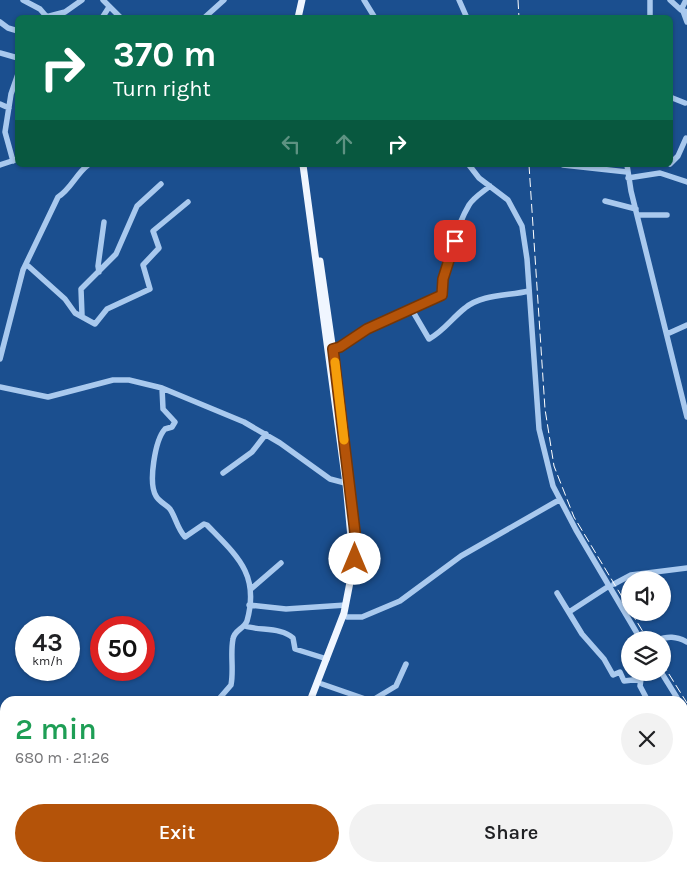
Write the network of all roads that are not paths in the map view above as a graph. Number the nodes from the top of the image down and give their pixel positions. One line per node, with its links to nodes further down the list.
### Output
1 (22, 0): 14 (street)
2 (82, 0): 15 (street)
3 (103, 0): 12 (street)
4 (224, 0): 18 (street)
5 (302, 0): 19 (main road)
6 (306, 0): 20 (main road)
7 (364, 0): 21 (street)
8 (459, 0): 22 (street)
9 (650, 0): 23 (street)
10 (670, 0): 13 (street)
11 (686, 0): 13 (street)
12 (109, 7): 16 (street); 17 (street)
13 (684, 11): 25 (street)
14 (43, 15)
15 (52, 15)
16 (104, 15)
17 (118, 15)
18 (207, 15)
19 (299, 15)
20 (303, 15)
21 (373, 15)
22 (466, 15)
23 (650, 15)
24 (0, 22): 26 (street)
25 (687, 22)
26 (15, 30)
27 (0, 53): 28 (street)
28 (15, 57)
29 (15, 85): 33 (street)
30 (673, 98): 31 (street)
31 (685, 103)
32 (0, 104): 33 (street)
33 (9, 108): 35 (street)
34 (686, 138): 36 (street)
35 (15, 160): 37 (street)
36 (673, 162)
37 (0, 165)
38 (85, 167): 55 (street)
39 (303, 167): 70 (main road)
40 (307, 167): 62 (main road)
41 (471, 167): 49 (street)
42 (576, 167): 46 (street)
43 (627, 167): 46 (street)
44 (669, 167): 45 (street)
45 (668, 174): 46 (street); 47 (street)
46 (628, 175): 52 (street)
47 (687, 182)
48 (161, 184): 56 (street)
49 (490, 186): 57 (street); 58 (street)
50 (605, 201): 52 (street)
51 (188, 202): 59 (street)
52 (637, 212): 53 (street); 61 (street)
53 (667, 215)
54 (104, 222): 56 (street)
55 (26, 264): 59 (street); 63 (street)
56 (99, 272): 59 (street)
57 (529, 291): 58 (street); 71 (street)
58 (412, 310): 62 (street)
59 (82, 316)
60 (687, 325): 61 (street)
61 (667, 334): 66 (street)
62 (333, 349): 70 (main road)
63 (0, 358)
64 (0, 387): 65 (street)
65 (162, 388): 68 (street); 75 (street)
66 (686, 402): 67 (street)
67 (687, 417)
68 (266, 434): 69 (street); 70 (street)
69 (223, 473)
70 (348, 484): 78 (main road); 80 (main road)
71 (558, 500): 74 (street); 80 (street)
72 (282, 563): 75 (street)
73 (687, 568): 74 (street)
74 (611, 585): 79 (street); 82 (street)
75 (251, 589): 77 (street)
76 (557, 593): 79 (street)
77 (249, 604): 78 (street); 81 (street)
78 (346, 605): 85 (main road)
79 (569, 612): 87 (street)
80 (347, 617): 90 (main road)
81 (245, 626): 85 (street); 91 (street)
82 (636, 631)
83 (671, 636): 84 (street)
84 (687, 642)
85 (327, 659): 92 (main road)
86 (406, 664): 95 (street)
87 (621, 674)
88 (641, 681): 96 (street)
89 (667, 681): 97 (street)
90 (322, 684): 93 (main road); 94 (street)
91 (222, 696)
92 (312, 696)
93 (316, 696)
94 (357, 696)
95 (379, 696)
96 (645, 696)
97 (676, 696)

